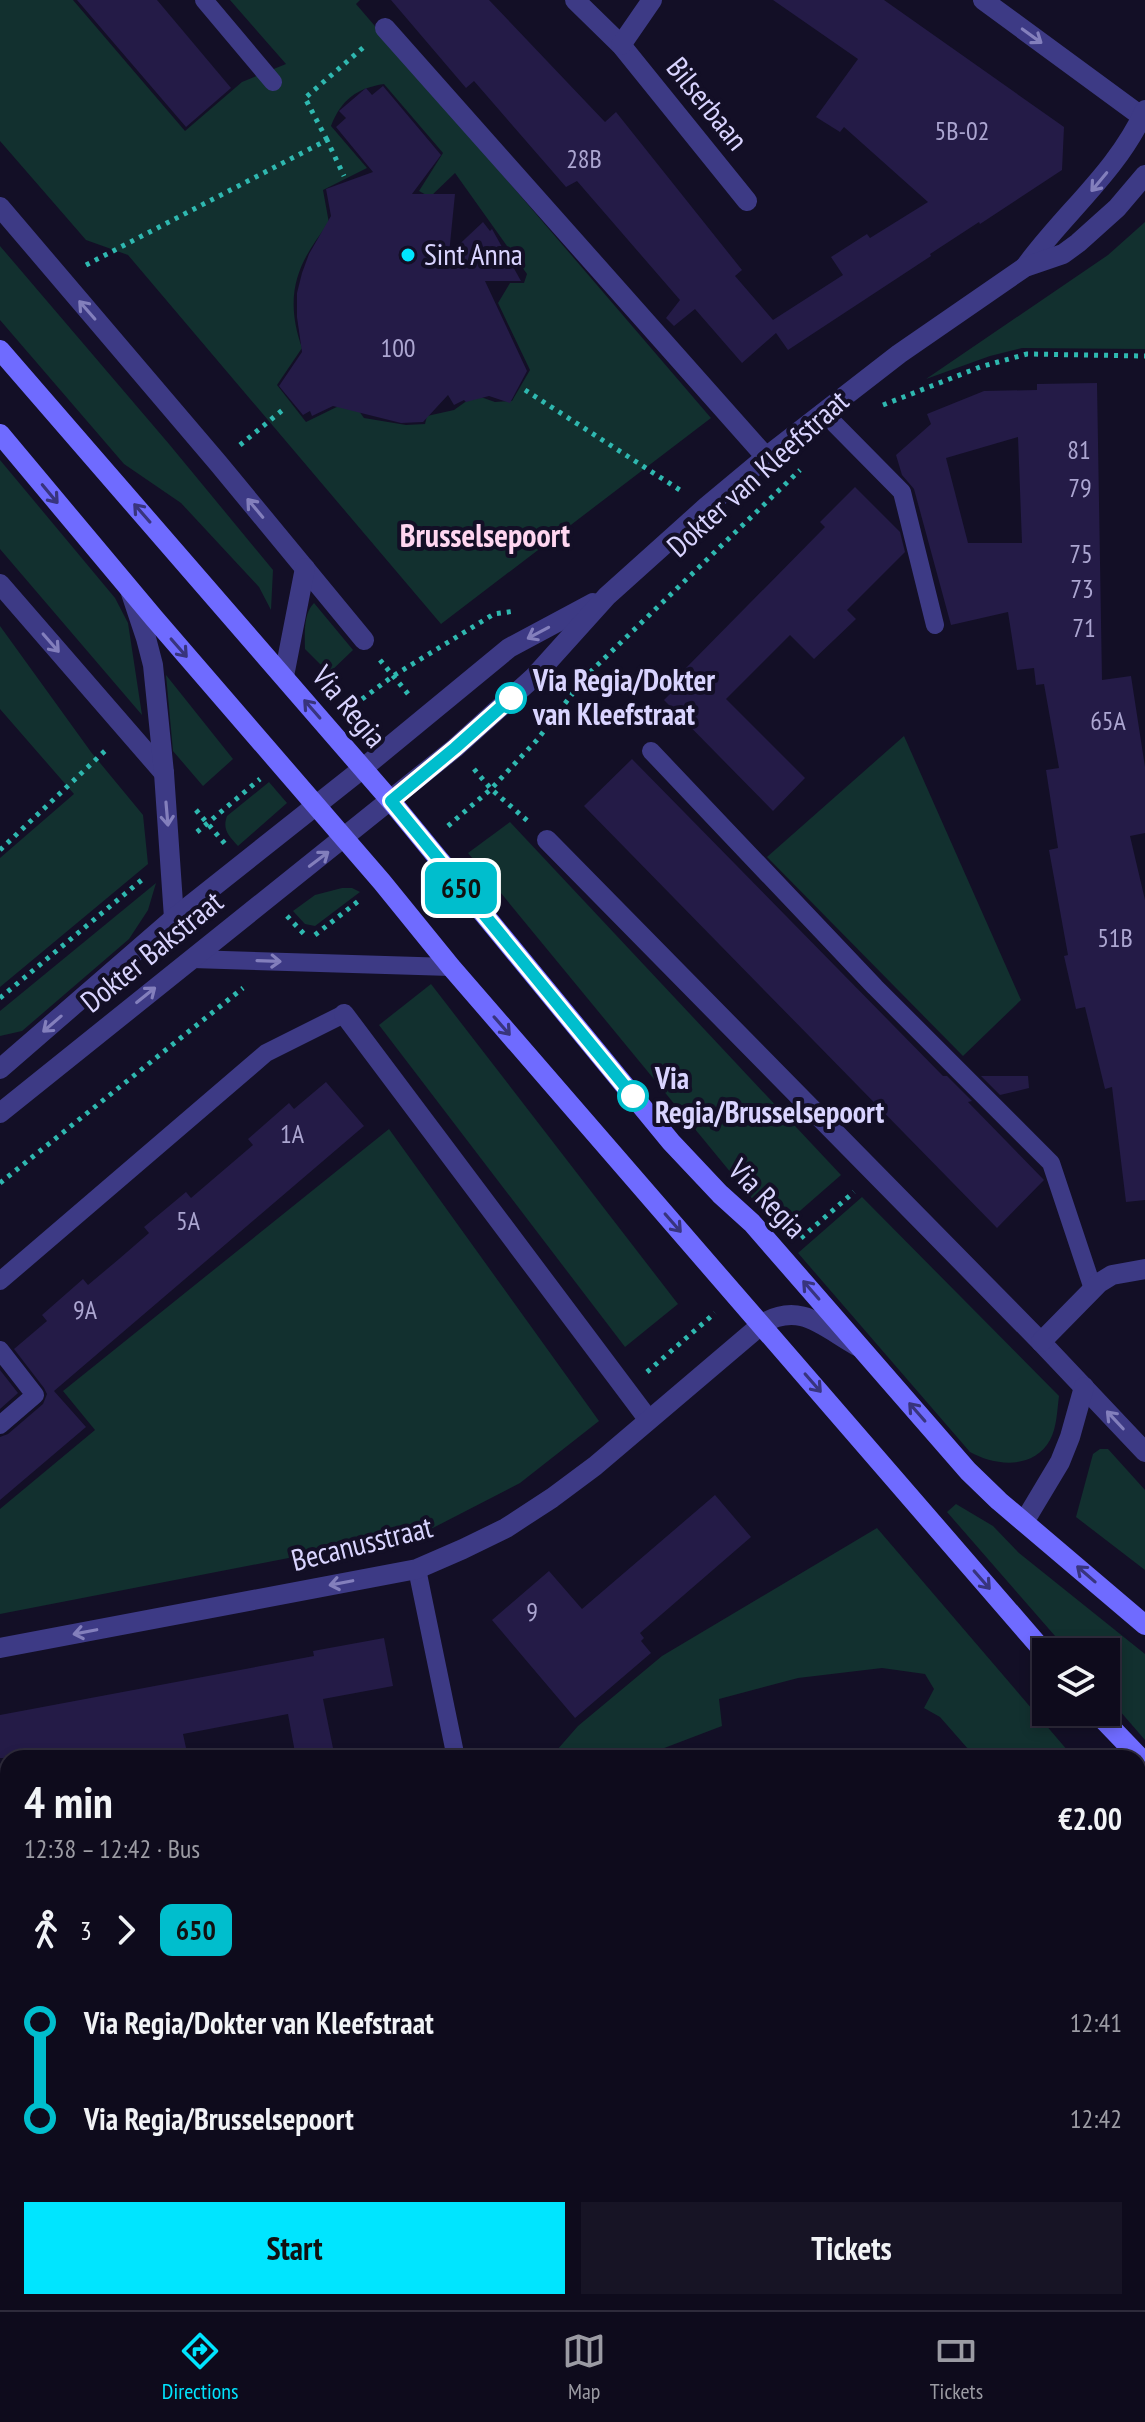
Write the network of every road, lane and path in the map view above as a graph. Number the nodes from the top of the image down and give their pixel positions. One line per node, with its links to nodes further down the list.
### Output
1 (204, 0): 7 (lane)
2 (575, 0): 6 (street, Bilserbaan)
3 (652, 0): 6 (street)
4 (983, 0): 8 (street, one-way to 8)
5 (385, 28): 9 (path); 23 (street, Dokter van Kleefstraat)
6 (621, 45): 12 (street, Bilserbaan)
7 (273, 82)
8 (1144, 115): 14 (street, Dokter van Kleefstraat, one-way to 14)
9 (327, 140): 11 (path); 15 (path)
10 (1145, 175): 14 (street, Dokter van Kleefstraat)
11 (344, 176)
12 (747, 201)
13 (0, 207): 15 (street, Via Regia)
14 (1025, 267): 20 (street, Dokter van Kleefstraat)
15 (60, 279): 24 (street, Via Regia, one-way to 15)
16 (0, 350): 32 (main road, Via Regia, one-way to 16)
17 (1145, 356): 21 (path, Dokter van Kleefstraat)
18 (525, 390): 25 (path)
19 (285, 408): 24 (path)
20 (823, 412): 21 (lane); 23 (street, Dokter van Kleefstraat)
21 (840, 432): 30 (lane); 40 (path, Dokter van Kleefstraat)
22 (0, 434): 28 (main road, one-way to 28)
23 (766, 457): 25 (street, Dokter van Kleefstraat)
24 (218, 463): 26 (street, Via Regia, one-way to 24)
25 (706, 507): 29 (street, Dokter van Kleefstraat)
26 (305, 568): 31 (street, Via Regia); 32 (street, Via Regia)
27 (0, 584): 33 (street, one-way to 33)
28 (129, 588): 36 (street); 38 (main road, one-way to 38)
29 (607, 596): 35 (street, Dokter van Kleefstraat, one-way to 35); 37 (street, Dokter van Kleefstraat)
30 (935, 625)
31 (364, 640)
32 (284, 676): 35 (main road, Via Regia, one-way to 32)
33 (127, 731): 36 (street); 41 (path)
34 (651, 751): 54 (lane)
35 (362, 769): 37 (main road, Via Regia); 38 (street, Dokter Bakstraat)
36 (164, 773): 42 (street, one-way to 42)
37 (391, 801): 39 (street, Dokter Bakstraat); 57 (main road, Via Regia, one-way to 37)
38 (315, 805): 39 (main road); 43 (street, Dokter Bakstraat)
39 (344, 839): 44 (street, Dokter Bakstraat, one-way to 39); 46 (main road)
40 (547, 840): 56 (street)
41 (0, 850)
42 (171, 856): 43 (street); 47 (path, Dokter Bakstraat)
43 (174, 918): 49 (street, Dokter Bakstraat, one-way to 49)
44 (192, 959): 45 (lane, one-way to 45); 50 (street, Dokter Bakstraat, one-way to 44)
45 (276, 961): 46 (lane); 51 (path)
46 (451, 967): 55 (main road, one-way to 55)
47 (0, 998)
48 (344, 1014): 53 (lane); 60 (street)
49 (0, 1069)
50 (0, 1113)
51 (0, 1183)
52 (1145, 1269): 54 (street)
53 (0, 1281)
54 (1093, 1289): 56 (street)
55 (762, 1324): 57 (street); 60 (street, Becanusstraat); 66 (main road, one-way to 66)
56 (1041, 1342): 59 (street)
57 (861, 1349): 63 (main road, Via Regia, one-way to 57)
58 (0, 1350): 61 (lane)
59 (1084, 1387): 62 (street, one-way to 59); 63 (street)
60 (648, 1419): 64 (street, Becanusstraat)
61 (0, 1425)
62 (1145, 1452)
63 (1024, 1522): 65 (main road, Via Regia, one-way to 63)
64 (417, 1569): 67 (street, Becanusstraat, one-way to 67); 69 (lane)
65 (1145, 1625)
66 (1032, 1638)
67 (0, 1648)
68 (1109, 1726): 70 (main road)
69 (454, 1750)
70 (1133, 1750)

